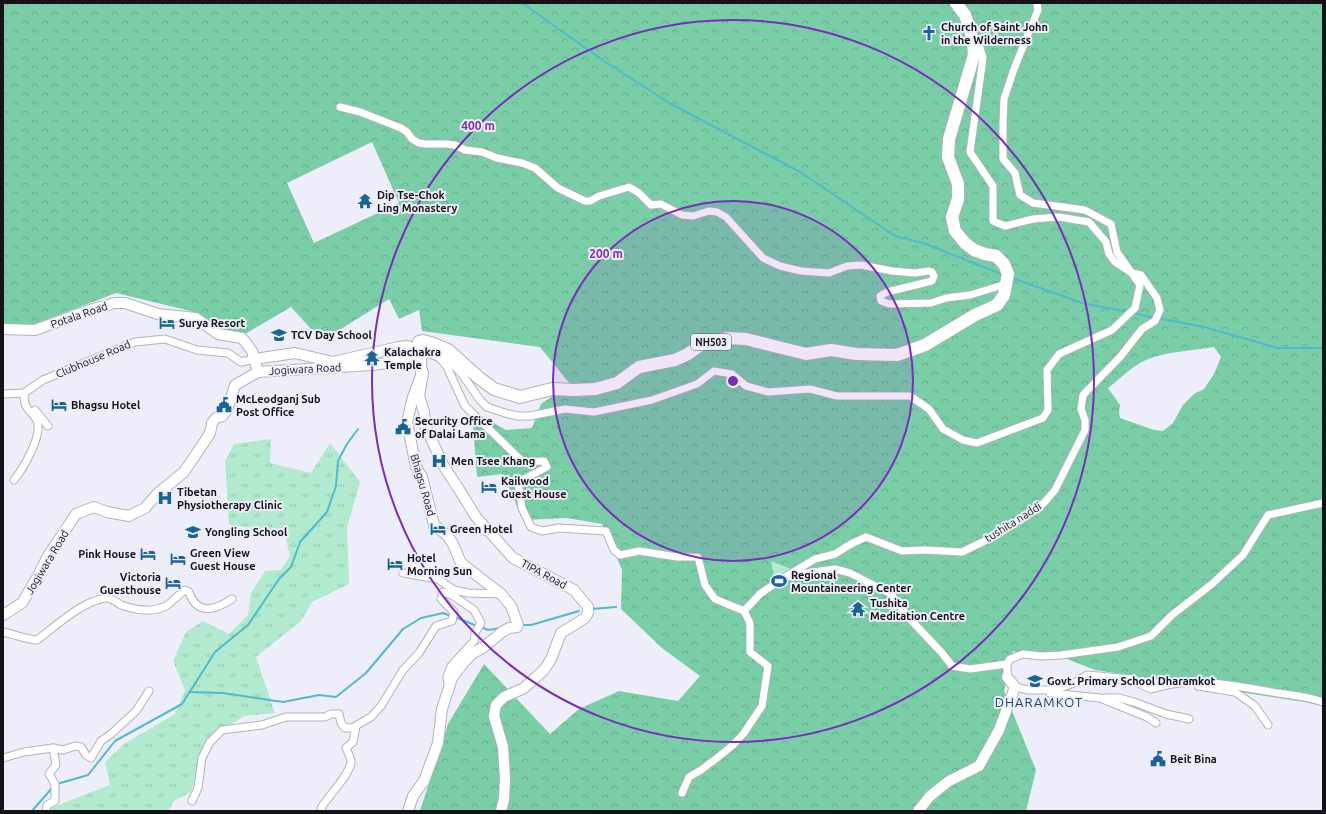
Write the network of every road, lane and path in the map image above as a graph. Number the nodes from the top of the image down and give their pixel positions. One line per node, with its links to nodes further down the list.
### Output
1 (956, 3): 3 (main road)
2 (1037, 3): 5 (street)
3 (970, 31): 5 (street, tushita naddi); 6 (main road)
4 (340, 107): 6 (street)
5 (1132, 273): 8 (street); 18 (street, tushita naddi)
6 (1007, 280): 8 (main road, NH503)
7 (3, 329): 9 (street, Potala Road)
8 (418, 349): 9 (street); 10 (street, Bhagsu Road); 11 (street, Jogiwara Road); 21 (street)
9 (254, 359): 11 (street); 12 (street, Clubhouse Road)
10 (421, 366): 19 (street, Bhagsu Road); 44 (street, TIPA Road)
11 (258, 372): 22 (street, Jogiwara Road)
12 (24, 393): 13 (street); 14 (street); 15 (street)
13 (3, 394)
14 (48, 426)
15 (14, 480)
16 (1323, 503): 24 (street)
17 (403, 573): 19 (street)
18 (785, 577): 21 (street, tushita naddi); 24 (street)
19 (501, 594): 27 (street, Bhagsu Road)
20 (232, 599): 23 (street)
21 (744, 611): 39 (street)
22 (3, 615)
23 (3, 632)
24 (1008, 664): 25 (street)
25 (1007, 677): 28 (street)
26 (1189, 682): 29 (street); 32 (street); 35 (street)
27 (448, 686): 36 (street); 43 (street, Bhagsu Road)
28 (1015, 687): 29 (street); 45 (street)
29 (1028, 690): 31 (street)
30 (149, 691): 37 (street)
31 (1100, 698): 33 (street); 34 (street)
32 (1323, 702)
33 (1189, 719)
34 (1156, 723)
35 (1268, 725)
36 (356, 726): 40 (street); 42 (street)
37 (53, 748): 38 (street); 41 (street)
38 (3, 758)
39 (682, 793)
40 (192, 801)
41 (46, 811)
42 (322, 811)
43 (408, 811)
44 (501, 811)
45 (918, 811)

